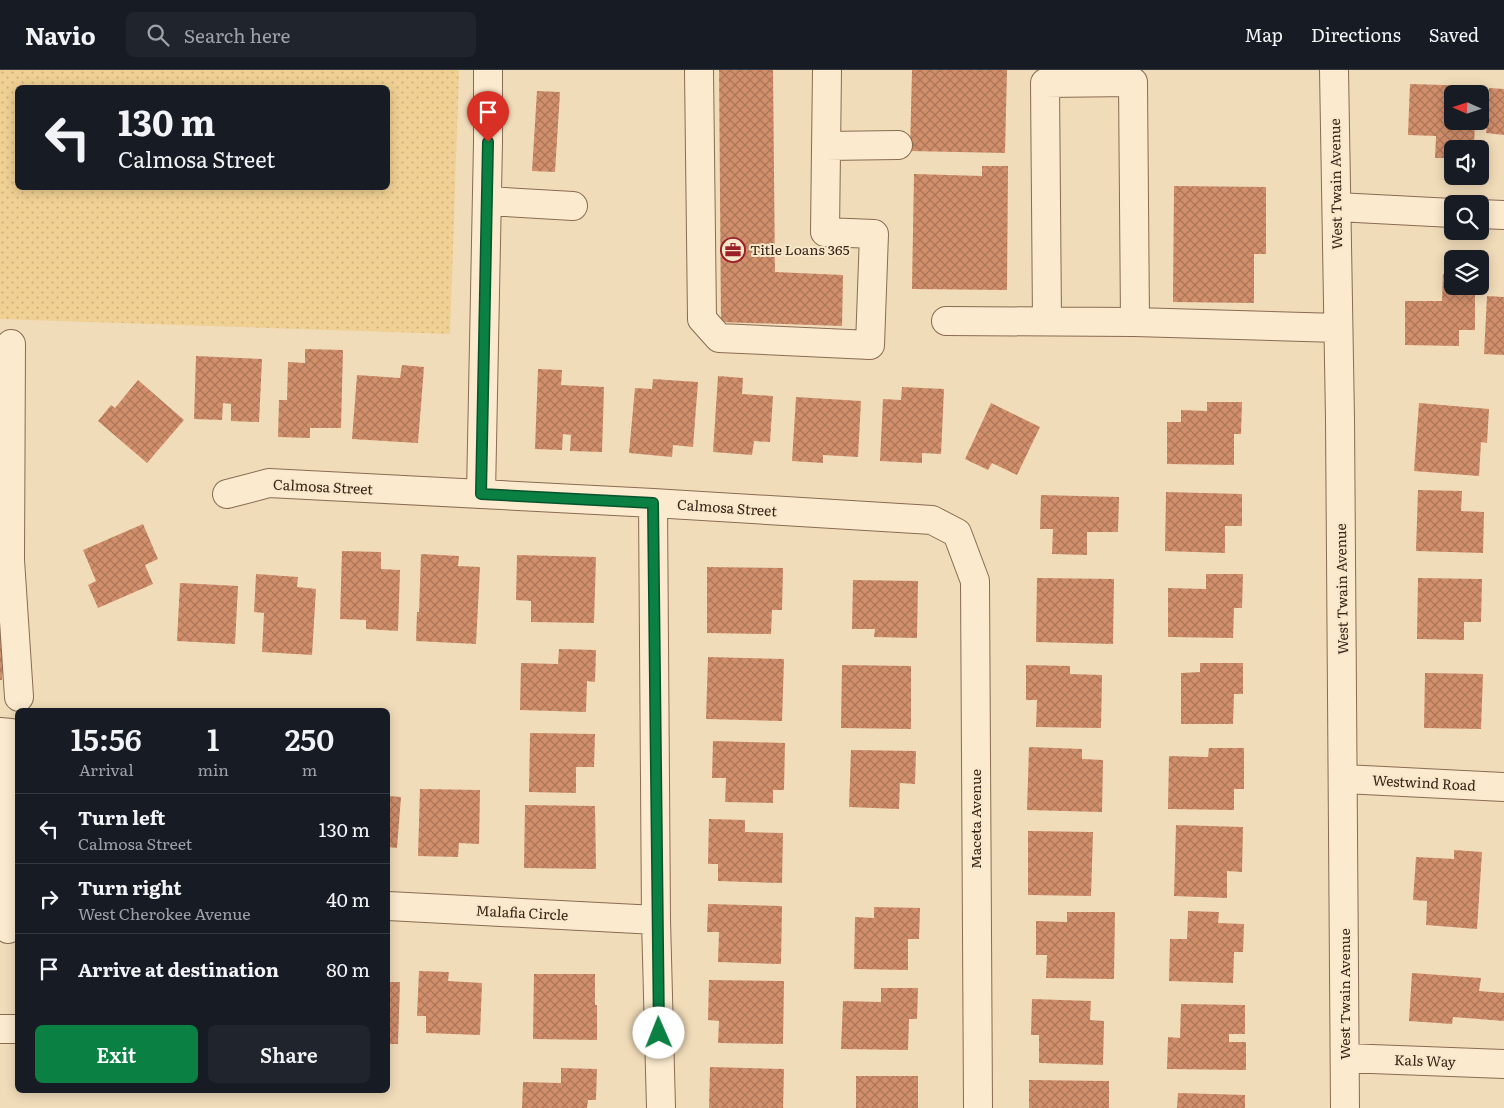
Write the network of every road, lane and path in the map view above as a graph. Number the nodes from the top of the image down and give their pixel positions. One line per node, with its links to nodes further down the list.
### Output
1 (488, 70): 8 (street)
2 (699, 70): 7 (street)
3 (827, 70): 7 (street)
4 (1334, 70): 10 (street, West Twain Avenue)
5 (1088, 76): 15 (street); 16 (street)
6 (898, 145): 7 (street)
7 (826, 146)
8 (486, 202): 9 (street); 20 (street)
9 (573, 206)
10 (1336, 208): 11 (street); 17 (street, West Twain Avenue)
11 (1444, 213)
12 (1489, 214): 13 (street)
13 (1504, 215)
14 (946, 321): 15 (street)
15 (1047, 321): 16 (street)
16 (1135, 322): 17 (street)
17 (1338, 328): 26 (street, West Twain Avenue)
18 (11, 344): 23 (street)
19 (227, 494): 20 (street, Calmosa Street)
20 (481, 494): 21 (street, Calmosa Street)
21 (653, 503): 22 (street, Calmosa Street); 30 (street)
22 (956, 533): 35 (street, Maceta Avenue)
23 (5, 560): 24 (street)
24 (19, 698)
25 (0, 732): 28 (street)
26 (1344, 779): 27 (street, Westwind Road); 32 (street, West Twain Avenue)
27 (1504, 787)
28 (6, 824): 31 (street)
29 (390, 906): 30 (street, Malafia Circle)
30 (656, 920): 34 (street)
31 (8, 929)
32 (1345, 1058): 33 (street, Kals Way); 36 (street, West Twain Avenue)
33 (1504, 1064)
34 (660, 1108)
35 (978, 1108)
36 (1345, 1108)

